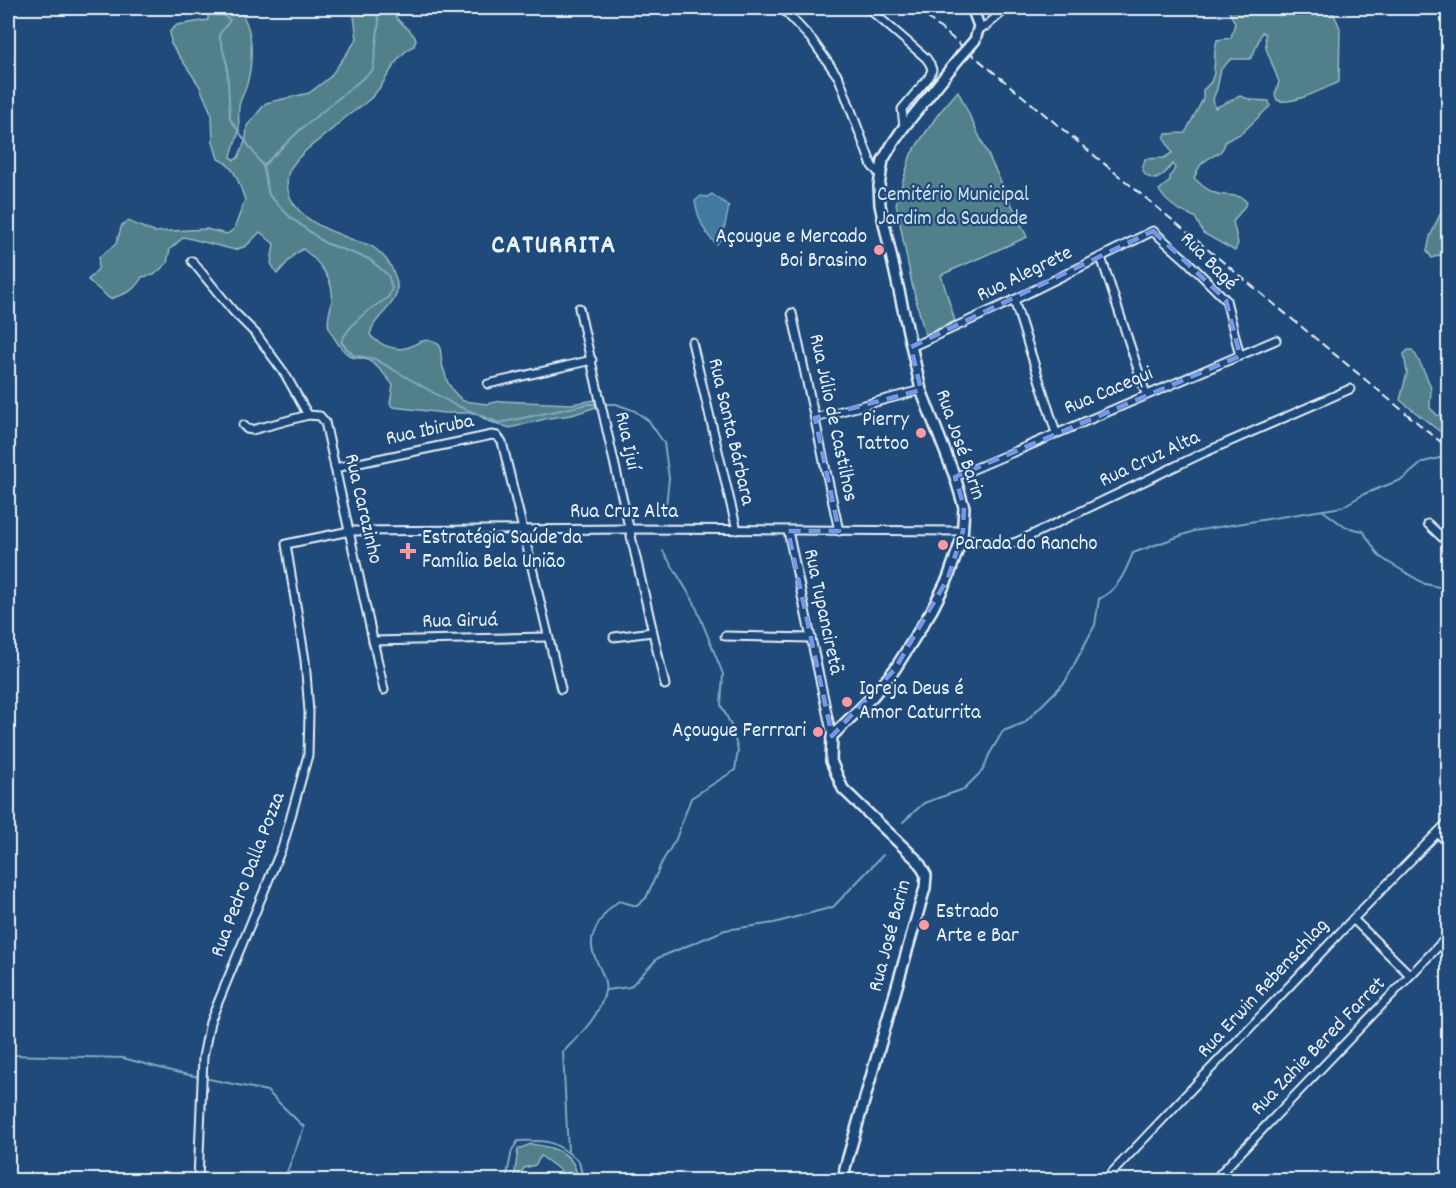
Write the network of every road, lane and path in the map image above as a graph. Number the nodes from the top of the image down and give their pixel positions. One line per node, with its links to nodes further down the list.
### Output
1 (782, 8): 7 (street)
2 (868, 8): 6 (street)
3 (972, 8): 5 (main road)
4 (1006, 8): 5 (street)
5 (979, 29): 6 (main road, Rua José Barin, bridge)
6 (904, 127): 7 (main road, Rua José Barin)
7 (880, 174): 16 (main road, Rua José Barin)
8 (1153, 231): 9 (street, Rua Alegrete); 17 (street, Rua Bagé)
9 (1101, 256): 11 (street, Rua Alegrete); 22 (street)
10 (192, 261): 23 (street)
11 (1014, 300): 16 (street, Rua Alegrete); 26 (street)
12 (579, 309): 18 (street, Rua Ijuí)
13 (792, 312): 24 (street, Rua Júlio de Castilhos)
14 (1276, 340): 17 (street, Rua Cacequi)
15 (692, 342): 32 (street, Rua Santa Bárbara)
16 (911, 347): 21 (main road, Rua José Barin)
17 (1240, 356): 22 (street, Rua Cacequi)
18 (592, 360): 19 (street); 30 (street, Rua Ijuí)
19 (488, 384)
20 (1350, 389): 36 (street, Rua Cruz Alta)
21 (921, 390): 24 (street); 28 (main road, Rua José Barin)
22 (1146, 394): 26 (street, Rua Cacequi)
23 (308, 415): 25 (street); 27 (street, Rua Carazinho)
24 (814, 418): 35 (street, Rua Júlio de Castilhos)
25 (243, 425)
26 (1056, 433): 28 (street, Rua Cacequi)
27 (335, 468): 31 (street, Rua Ibiruba); 33 (street, Rua Carazinho)
28 (955, 477): 36 (main road, Rua José Barin)
29 (1428, 524): 37 (street)
30 (629, 529): 31 (street, Rua Cruz Alta); 32 (street, Rua Cruz Alta); 39 (street, Rua Ijuí)
31 (523, 530): 33 (street, Rua Cruz Alta); 41 (street)
32 (736, 530): 34 (street, Rua Cruz Alta)
33 (350, 531): 38 (street, Rua Cruz Alta); 44 (street, Rua Carazinho)
34 (788, 531): 35 (street, Rua Cruz Alta); 43 (street, Rua Tupanciretã)
35 (839, 531): 36 (street, Rua Cruz Alta)
36 (963, 534): 48 (main road, Rua José Barin)
37 (1449, 543)
38 (286, 544): 55 (street, Rua Pedro Dalla Pozza)
39 (652, 632): 42 (street); 45 (street, Rua Ijuí)
40 (724, 636): 43 (street)
41 (548, 637): 44 (street, Rua Giruá); 46 (street)
42 (614, 637)
43 (811, 638): 48 (street, Rua Tupanciretã)
44 (373, 641): 47 (street, Rua Carazinho)
45 (665, 686)
46 (561, 689)
47 (384, 690)
48 (832, 736): 56 (main road, Rua José Barin)
49 (1449, 822): 50 (street, Rua Erwin Rebenschlag)
50 (1438, 833): 51 (street); 52 (street, Rua Erwin Rebenschlag)
51 (1449, 843)
52 (1353, 919): 54 (street); 57 (street, Rua Erwin Rebenschlag)
53 (1449, 936): 54 (street, Rua Zahie Bered Farret)
54 (1410, 975): 58 (street, Rua Zahie Bered Farret)
55 (198, 1180)
56 (844, 1180)
57 (1105, 1180)
58 (1214, 1180)

